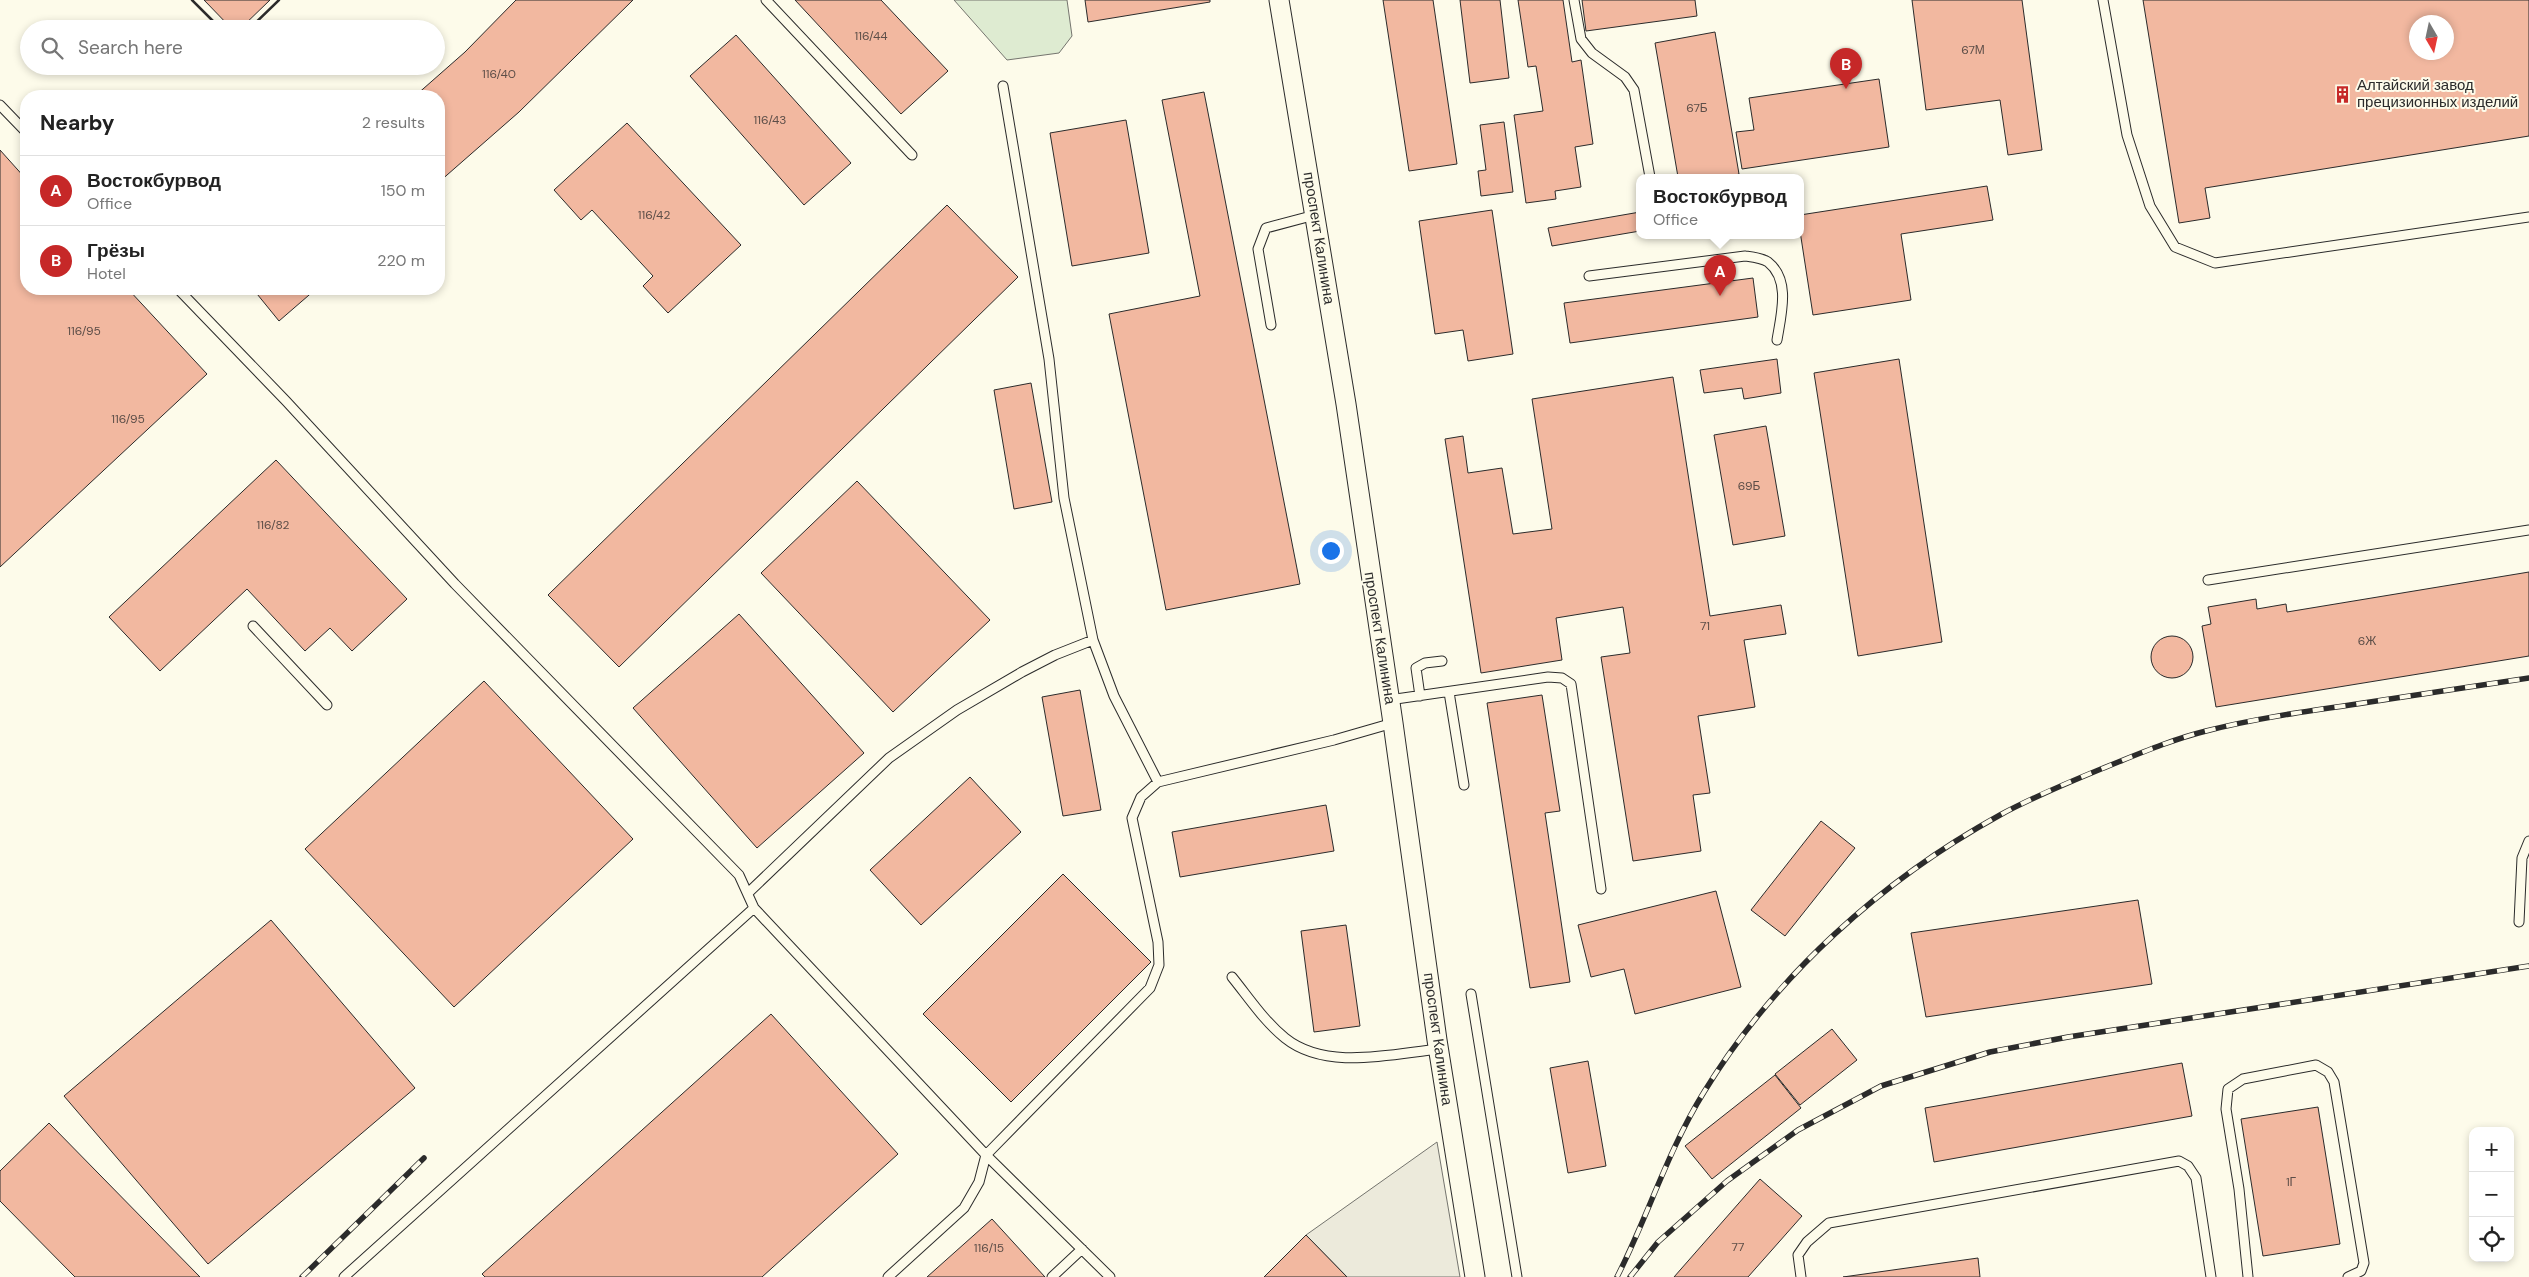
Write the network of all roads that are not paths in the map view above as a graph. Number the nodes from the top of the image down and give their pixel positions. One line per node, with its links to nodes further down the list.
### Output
1 (766, 0): 8 (lane)
2 (1280, 0): 10 (street, проспект Калинина)
3 (1574, 0): 9 (lane)
4 (2103, 0): 11 (lane)
5 (1003, 86): 19 (lane)
6 (0, 105): 7 (lane)
7 (20, 126)
8 (912, 155)
9 (1649, 174)
10 (1315, 215): 14 (lane); 23 (street, проспект Калинина)
11 (2529, 217)
12 (1589, 276): 15 (lane)
13 (184, 295): 30 (lane)
14 (1271, 325)
15 (1778, 340)
16 (2529, 530): 17 (lane)
17 (2208, 580)
18 (253, 626): 24 (lane)
19 (1094, 640): 26 (lane); 30 (lane)
20 (1442, 661): 22 (lane)
21 (1449, 692): 22 (lane); 27 (lane); 29 (lane)
22 (1420, 696): 23 (lane)
23 (1390, 700): 25 (street, проспект Калинина)
24 (327, 705)
25 (1394, 723): 26 (lane); 35 (street, проспект Калинина)
26 (1158, 782): 36 (lane)
27 (1464, 785)
28 (2529, 841): 32 (lane)
29 (1600, 889)
30 (748, 893): 31 (lane)
31 (754, 908): 36 (lane); 38 (lane)
32 (2519, 922)
33 (1232, 977): 35 (lane)
34 (1472, 994): 43 (lane)
35 (1439, 1049): 42 (street, проспект Калинина)
36 (986, 1155): 37 (lane); 39 (lane)
37 (1082, 1249): 40 (lane); 41 (lane)
38 (344, 1277)
39 (888, 1277)
40 (1052, 1277)
41 (1110, 1277)
42 (1475, 1277)
43 (1517, 1277)
44 (1801, 1277): 45 (lane)
45 (2211, 1277)
46 (2248, 1277): 47 (lane)
47 (2348, 1277)

